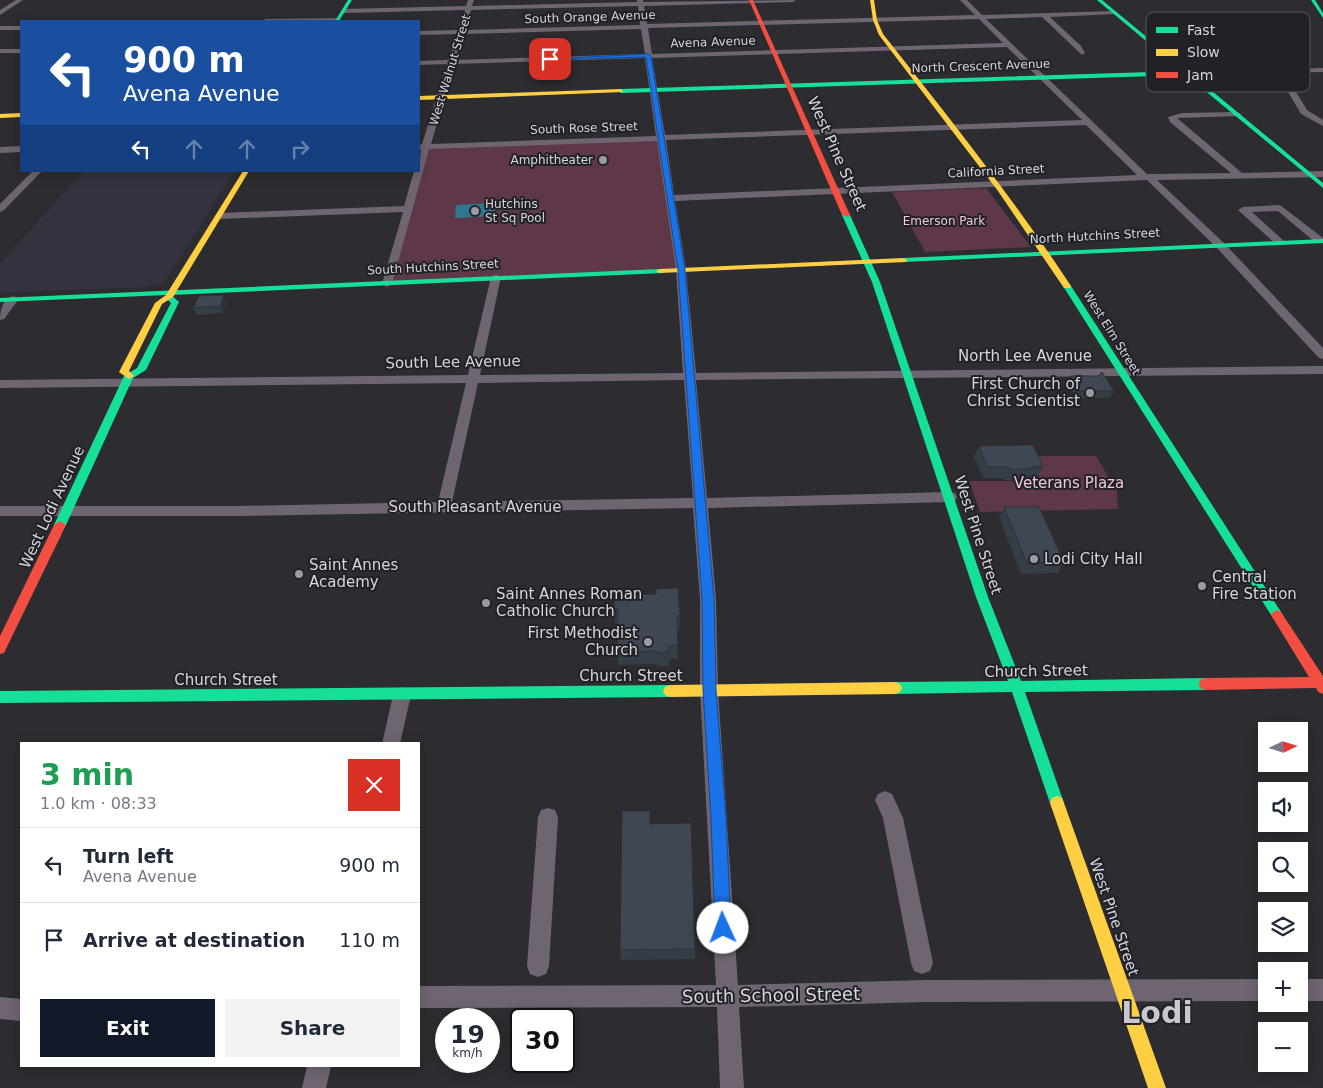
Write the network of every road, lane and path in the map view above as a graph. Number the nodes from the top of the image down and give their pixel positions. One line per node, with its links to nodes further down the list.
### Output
1 (20, 0): 11 (street)
2 (350, 0): 15 (street)
3 (751, 0): 4 (street); 9 (street); 19 (street, West Pine Street)
4 (793, 0)
5 (872, 0): 18 (street, West Elm Street)
6 (962, 0): 14 (street)
7 (1098, 0): 12 (street)
8 (1313, 0): 16 (street)
9 (640, 2): 10 (street); 20 (street)
10 (470, 4): 15 (street); 23 (street, West Walnut Street)
11 (0, 13)
12 (1114, 13): 13 (street, South Orange Avenue); 25 (street)
13 (1044, 15): 14 (street, South Orange Avenue); 31 (street)
14 (980, 16): 18 (street, South Orange Avenue); 26 (street)
15 (340, 17): 17 (street)
16 (1323, 17)
17 (284, 20)
18 (875, 20): 19 (street, South Orange Avenue); 27 (street, West Elm Street)
19 (761, 23): 20 (street, South Orange Avenue); 30 (street, West Pine Street)
20 (644, 26): 23 (street, South Orange Avenue); 32 (street)
21 (0, 28): 22 (street)
22 (20, 28)
23 (461, 32): 24 (street, South Orange Avenue); 35 (street, West Walnut Street)
24 (420, 33)
25 (1146, 40)
26 (1008, 44): 27 (street, Avena Avenue); 39 (street)
27 (892, 48): 30 (street, Avena Avenue); 40 (street, West Elm Street)
28 (0, 51): 29 (street)
29 (18, 51): 33 (street)
30 (774, 51): 32 (street, Avena Avenue); 41 (street, West Pine Street)
31 (1082, 53)
32 (648, 56): 35 (street, Avena Avenue); 42 (street)
33 (0, 61)
34 (420, 62): 35 (street, Avena Avenue)
35 (452, 62): 45 (street, West Walnut Street)
36 (1310, 70): 37 (street)
37 (1323, 70)
38 (1146, 74): 39 (street, North Crescent Avenue)
39 (1043, 78): 40 (street, North Crescent Avenue); 50 (street)
40 (918, 82): 41 (street, North Crescent Avenue); 52 (street, West Elm Street)
41 (783, 85): 42 (street, North Crescent Avenue); 53 (street, West Pine Street)
42 (654, 90): 45 (street, North Crescent Avenue); 54 (street)
43 (1210, 92): 47 (street)
44 (1292, 92): 51 (street)
45 (440, 97): 46 (street, North Crescent Avenue); 55 (street, West Walnut Street)
46 (420, 98)
47 (1237, 114): 62 (street); 64 (street)
48 (20, 115): 49 (street)
49 (0, 116)
50 (1089, 122): 52 (street, South Rose Street); 65 (street)
51 (1323, 124)
52 (953, 126): 53 (street, South Rose Street); 66 (street, West Elm Street)
53 (811, 132): 54 (street, South Rose Street); 68 (street, West Pine Street)
54 (660, 138): 55 (street, South Rose Street); 69 (street)
55 (423, 147): 58 (street, West Walnut Street)
56 (20, 149): 57 (street)
57 (0, 150)
58 (420, 160)
59 (37, 172): 70 (street)
60 (245, 172): 72 (street, West Lodi Avenue)
61 (417, 172): 71 (street, West Walnut Street)
62 (1238, 174): 64 (street, California Street); 65 (street, California Street)
63 (1323, 174): 64 (street, California Street)
64 (1309, 175): 67 (street)
65 (1146, 177): 66 (street, California Street); 75 (street)
66 (994, 183): 68 (street, California Street); 76 (street, West Elm Street)
67 (1323, 186)
68 (837, 191): 69 (street, California Street); 77 (street, West Pine Street)
69 (670, 198): 78 (street)
70 (0, 210)
71 (408, 210): 72 (street); 80 (street, West Walnut Street)
72 (219, 216): 81 (street, West Lodi Avenue)
73 (1321, 241): 74 (street, North Hutchins Street); 74 (street)
74 (1280, 242): 75 (street, North Hutchins Street)
75 (1220, 244): 76 (street, North Hutchins Street); 85 (street)
76 (1046, 253): 77 (street, North Hutchins Street); 87 (street, West Elm Street)
77 (868, 261): 78 (street, South Hutchins Street); 88 (street, West Pine Street)
78 (682, 270): 79 (street, South Hutchins Street); 89 (street)
79 (496, 278): 80 (street, South Hutchins Street); 90 (street)
80 (387, 284): 81 (street, South Hutchins Street)
81 (171, 295): 82 (street, South Hutchins Street); 91 (street, West Lodi Avenue)
82 (13, 299): 83 (street, South Hutchins Street); 84 (street)
83 (0, 300)
84 (0, 317)
85 (1323, 355)
86 (1323, 370): 87 (street, North Lee Avenue)
87 (1120, 372): 88 (street, North Lee Avenue); 99 (street, West Elm Street)
88 (906, 373): 89 (street, South Lee Avenue); 93 (street, West Pine Street)
89 (690, 376): 90 (street, South Lee Avenue); 94 (street)
90 (473, 378): 91 (street, South Lee Avenue); 95 (street)
91 (128, 379): 92 (street, South Lee Avenue); 97 (street, West Lodi Avenue)
92 (0, 384)
93 (950, 497): 94 (street, South Pleasant Avenue); 100 (street, West Pine Street)
94 (700, 503): 95 (street, South Pleasant Avenue); 101 (street)
95 (444, 507): 97 (street, South Pleasant Avenue)
96 (0, 510): 97 (street, South Pleasant Avenue)
97 (68, 510): 98 (street, West Lodi Avenue)
98 (0, 649)
99 (1322, 684): 100 (street, Church Street)
100 (1017, 686): 101 (street, Church Street); 109 (street, West Pine Street)
101 (709, 690): 102 (street, Church Street); 113 (street)
102 (402, 694): 103 (street, Church Street); 104 (street)
103 (0, 697)
104 (390, 742)
105 (885, 800): 107 (street)
106 (548, 817): 108 (street)
107 (922, 963)
108 (538, 966)
109 (1124, 990): 110 (street, South School Street); 113 (street, South School Street); 120 (street, West Pine Street)
110 (1258, 990)
111 (1308, 990): 112 (street)
112 (1323, 990)
113 (726, 995): 114 (street, South School Street); 119 (street)
114 (420, 997)
115 (0, 1008): 116 (street)
116 (20, 1010)
117 (319, 1067): 118 (street)
118 (314, 1088)
119 (732, 1088)
120 (1157, 1088)

